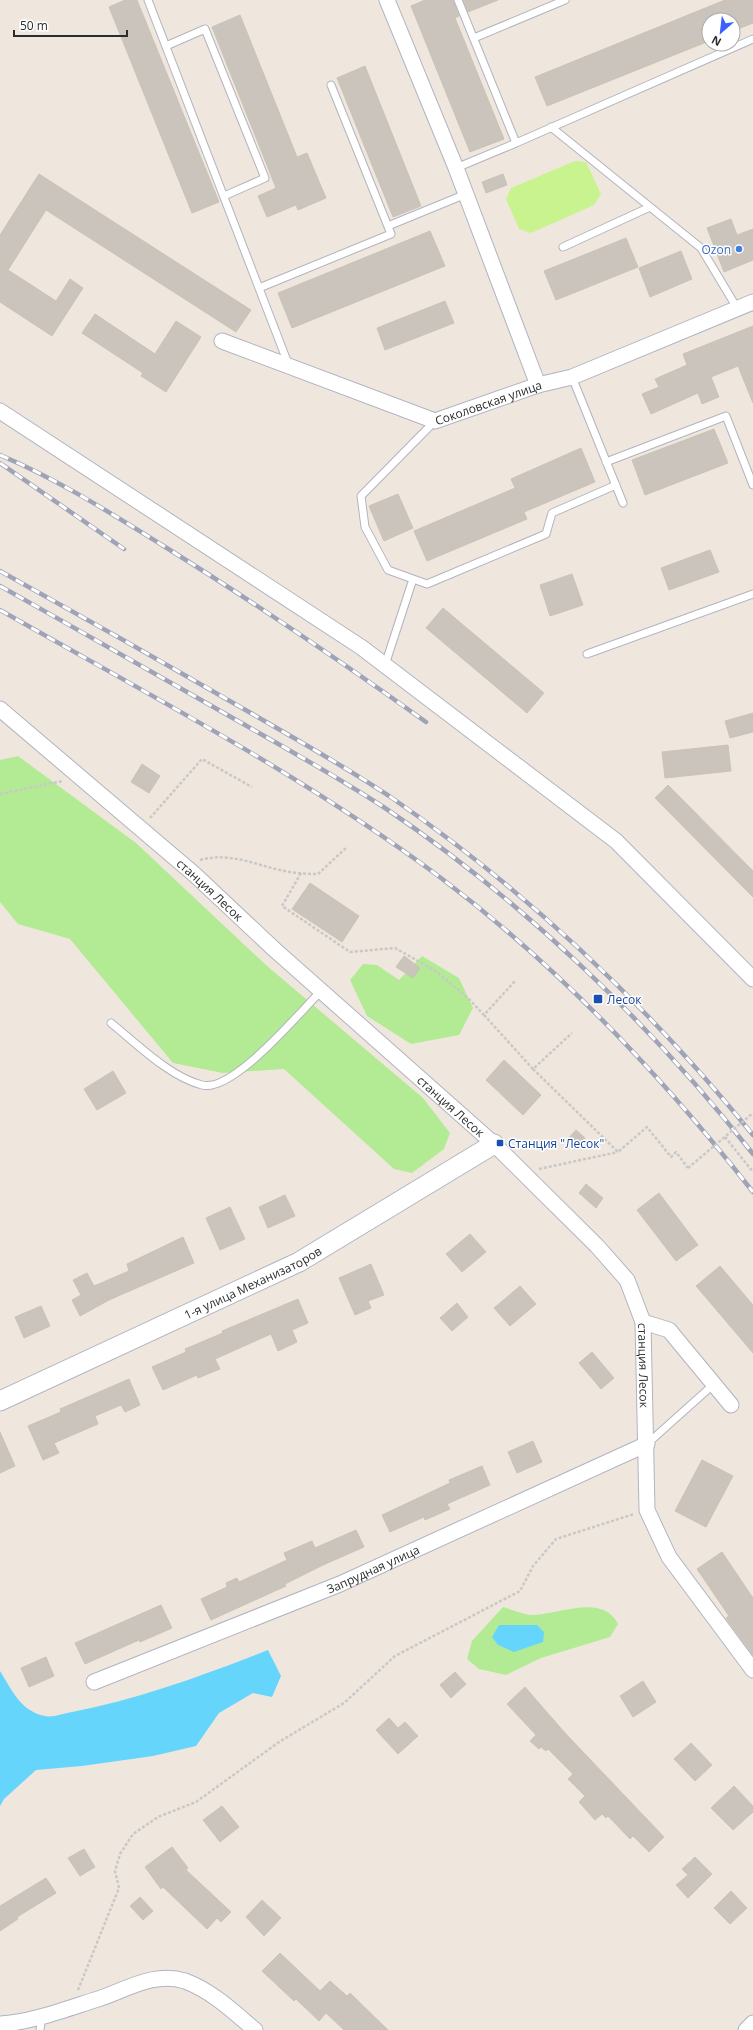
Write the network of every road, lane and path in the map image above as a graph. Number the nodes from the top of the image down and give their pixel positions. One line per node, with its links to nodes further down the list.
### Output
1 (148, 0): 7 (lane)
2 (387, 0): 11 (street)
3 (458, 0): 5 (lane)
4 (565, 0): 5 (lane)
5 (474, 38): 10 (lane)
6 (753, 39): 9 (lane)
7 (166, 46): 13 (lane); 13 (lane)
8 (330, 85): 15 (lane)
9 (551, 127): 10 (lane); 14 (lane)
10 (516, 143): 11 (lane)
11 (456, 168): 12 (street)
12 (466, 194): 15 (lane); 23 (street)
13 (224, 196): 17 (lane)
14 (650, 207): 16 (lane); 19 (lane)
15 (388, 226): 17 (lane)
16 (563, 247)
17 (259, 288): 21 (lane)
18 (753, 302): 19 (street, Соколовская улица)
19 (737, 308): 22 (street, Соколовская улица)
20 (222, 341): 21 (street, Соколовская улица)
21 (290, 368): 25 (street, Соколовская улица)
22 (572, 377): 23 (street, Соколовская улица); 26 (lane)
23 (538, 385): 25 (street, Соколовская улица)
24 (0, 411): 33 (street)
25 (435, 422): 30 (lane)
26 (606, 462): 27 (lane); 28 (lane)
27 (753, 484)
28 (616, 485): 29 (lane); 30 (lane)
29 (623, 503)
30 (413, 579): 33 (lane)
31 (753, 594): 32 (lane)
32 (587, 654)
33 (385, 665): 42 (street)
34 (1, 714): 35 (street, станция Лесок)
35 (79, 778): 37 (path); 38 (street, станция Лесок)
36 (252, 787): 38 (path)
37 (0, 794)
38 (140, 829): 40 (street, станция Лесок)
39 (347, 847): 41 (path)
40 (183, 865): 41 (path); 44 (street, станция Лесок)
41 (301, 873): 45 (path)
42 (753, 979)
43 (516, 980): 45 (path)
44 (320, 991): 46 (lane); 51 (street, станция Лесок)
45 (484, 1015): 48 (path)
46 (112, 1023)
47 (572, 1033): 48 (path)
48 (533, 1069): 52 (path)
49 (753, 1114): 50 (path, bridge)
50 (725, 1137): 52 (path, bridge); 54 (path)
51 (494, 1144): 53 (street, станция Лесок); 57 (street, 1-я улица Механизаторов)
52 (618, 1152): 53 (path)
53 (523, 1172): 55 (street, станция Лесок)
54 (753, 1172)
55 (643, 1322): 56 (street); 59 (street, станция Лесок)
56 (714, 1384): 58 (street); 59 (lane)
57 (0, 1401)
58 (731, 1405)
59 (647, 1444): 60 (street, станция Лесок); 62 (street, Запрудная улица)
60 (647, 1510): 61 (street, станция Лесок); 63 (path)
61 (753, 1670)
62 (94, 1682)
63 (72, 2007): 64 (street); 67 (street)
64 (41, 2023): 66 (street)
65 (753, 2023): 68 (street)
66 (0, 2024)
67 (255, 2030)
68 (746, 2030)

